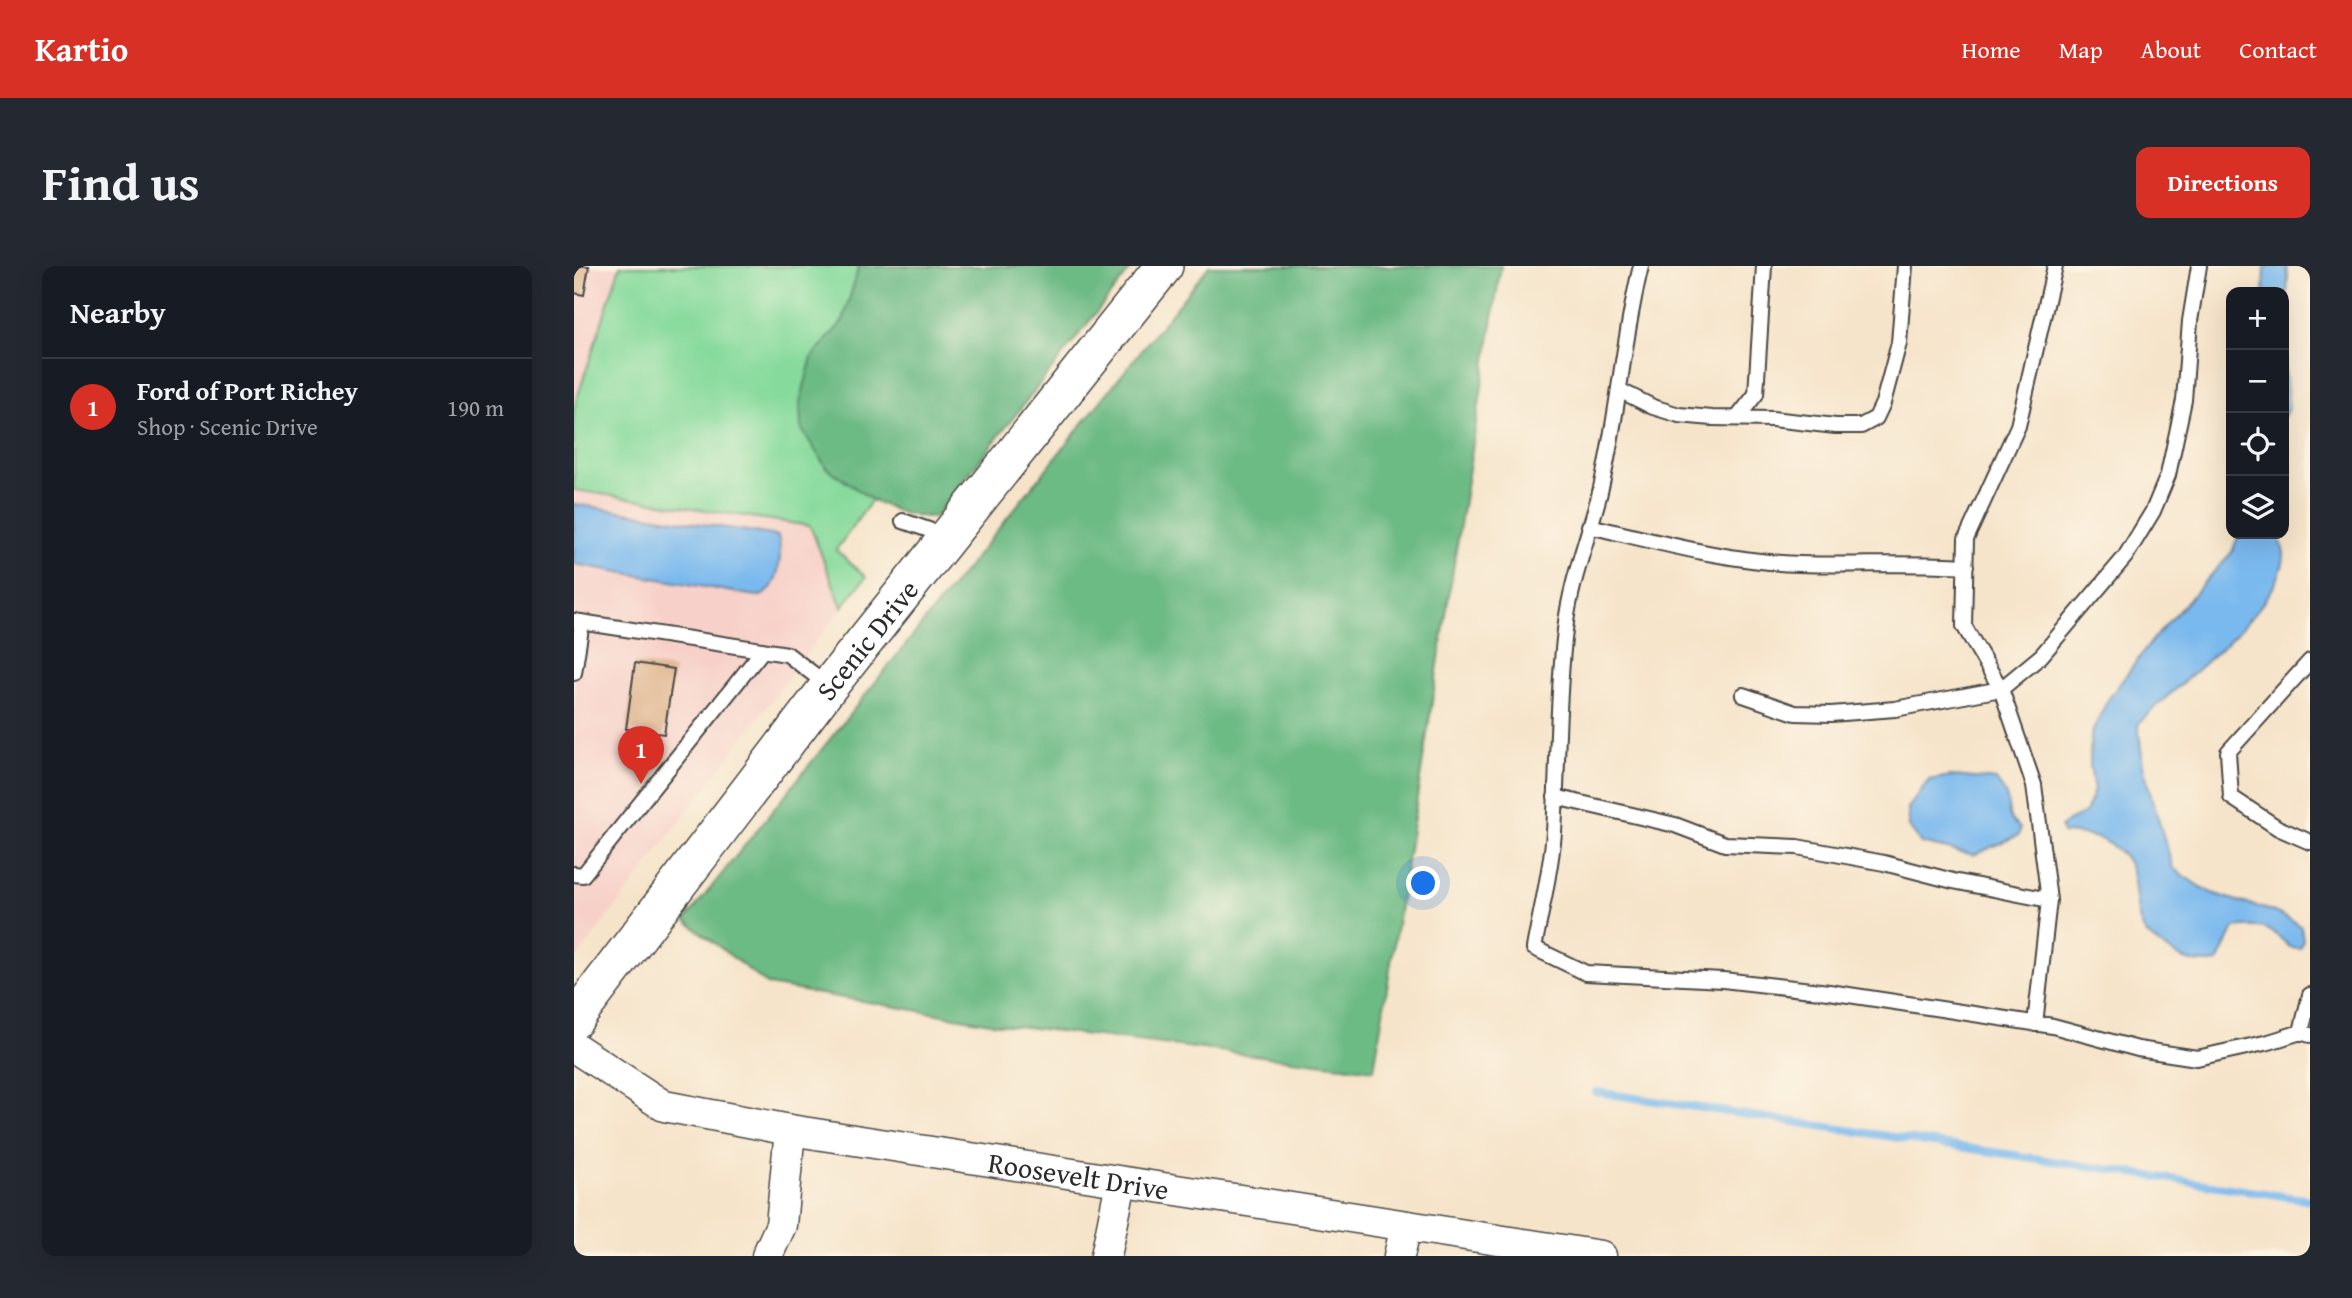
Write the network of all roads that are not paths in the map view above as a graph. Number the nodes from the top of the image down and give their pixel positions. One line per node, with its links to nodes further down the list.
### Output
1 (1164, 266): 13 (street, Scenic Drive)
2 (1641, 266): 7 (lane)
3 (1764, 266): 8 (lane)
4 (1905, 266): 10 (lane)
5 (2055, 266): 14 (lane)
6 (2199, 266): 20 (lane)
7 (1619, 390): 9 (lane); 12 (lane)
8 (1756, 394): 9 (lane); 10 (lane)
9 (1738, 417): 10 (lane)
10 (1772, 419)
11 (903, 521): 13 (lane)
12 (1589, 526): 14 (lane); 22 (lane)
13 (946, 539): 19 (street, Scenic Drive)
14 (1966, 566): 20 (lane)
15 (578, 621): 16 (lane); 18 (lane)
16 (763, 650): 19 (lane); 24 (lane)
17 (2310, 661): 23 (lane)
18 (574, 673)
19 (829, 686): 27 (street, Scenic Drive)
20 (2001, 689): 21 (lane); 25 (lane)
21 (1743, 695)
22 (1555, 797): 25 (lane); 28 (lane)
23 (2310, 842)
24 (574, 874)
25 (2049, 900): 28 (lane)
26 (2310, 995): 29 (lane)
27 (574, 1020)
28 (2035, 1024): 29 (lane)
29 (2306, 1033)
30 (574, 1047): 31 (street, Roosevelt Drive)
31 (790, 1130): 32 (street, Roosevelt Drive); 34 (street)
32 (1121, 1182): 33 (street, Roosevelt Drive); 35 (street)
33 (1406, 1226): 36 (street); 37 (street, Roosevelt Drive)
34 (767, 1256)
35 (1106, 1256)
36 (1399, 1256)
37 (1601, 1256)

